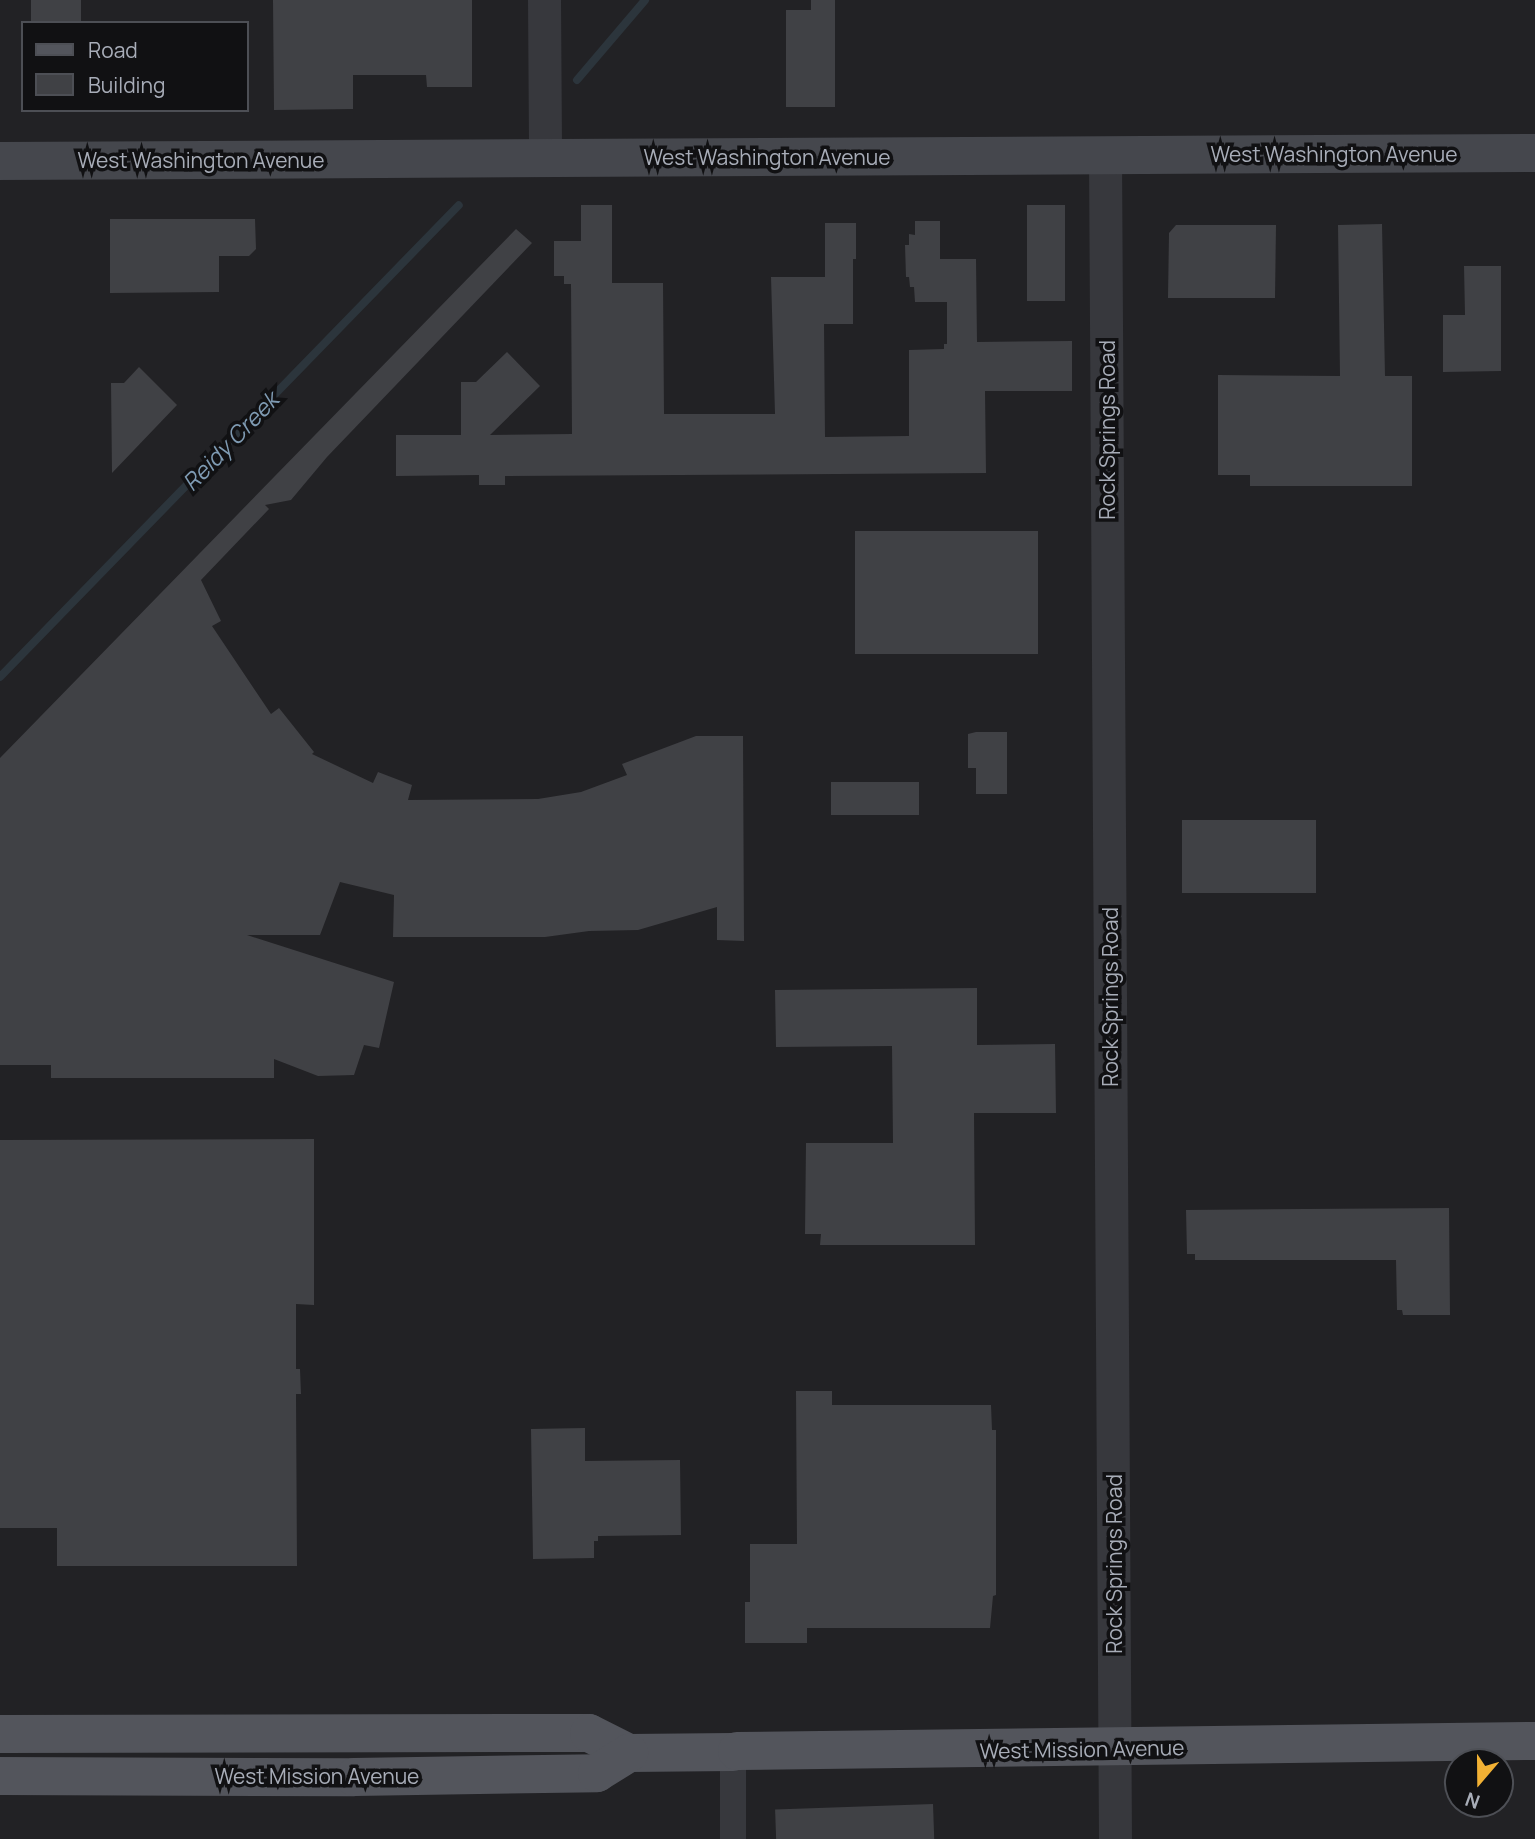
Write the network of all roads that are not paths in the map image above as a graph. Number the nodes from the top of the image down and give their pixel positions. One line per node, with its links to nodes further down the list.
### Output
1 (544, 0): 4 (street)
2 (1535, 153): 3 (main road, West Washington Avenue)
3 (1105, 155): 4 (main road, West Washington Avenue); 8 (street, Rock Springs Road)
4 (545, 158): 5 (main road, West Washington Avenue)
5 (0, 161)
6 (0, 1734): 10 (main road, West Mission Avenue)
7 (1535, 1741): 8 (main road, West Mission Avenue)
8 (1113, 1749): 9 (main road, West Mission Avenue); 13 (street, Rock Springs Road)
9 (735, 1751): 10 (main road, West Mission Avenue); 12 (street)
10 (628, 1753): 11 (main road, West Mission Avenue)
11 (0, 1776)
12 (733, 1839)
13 (1115, 1839)

